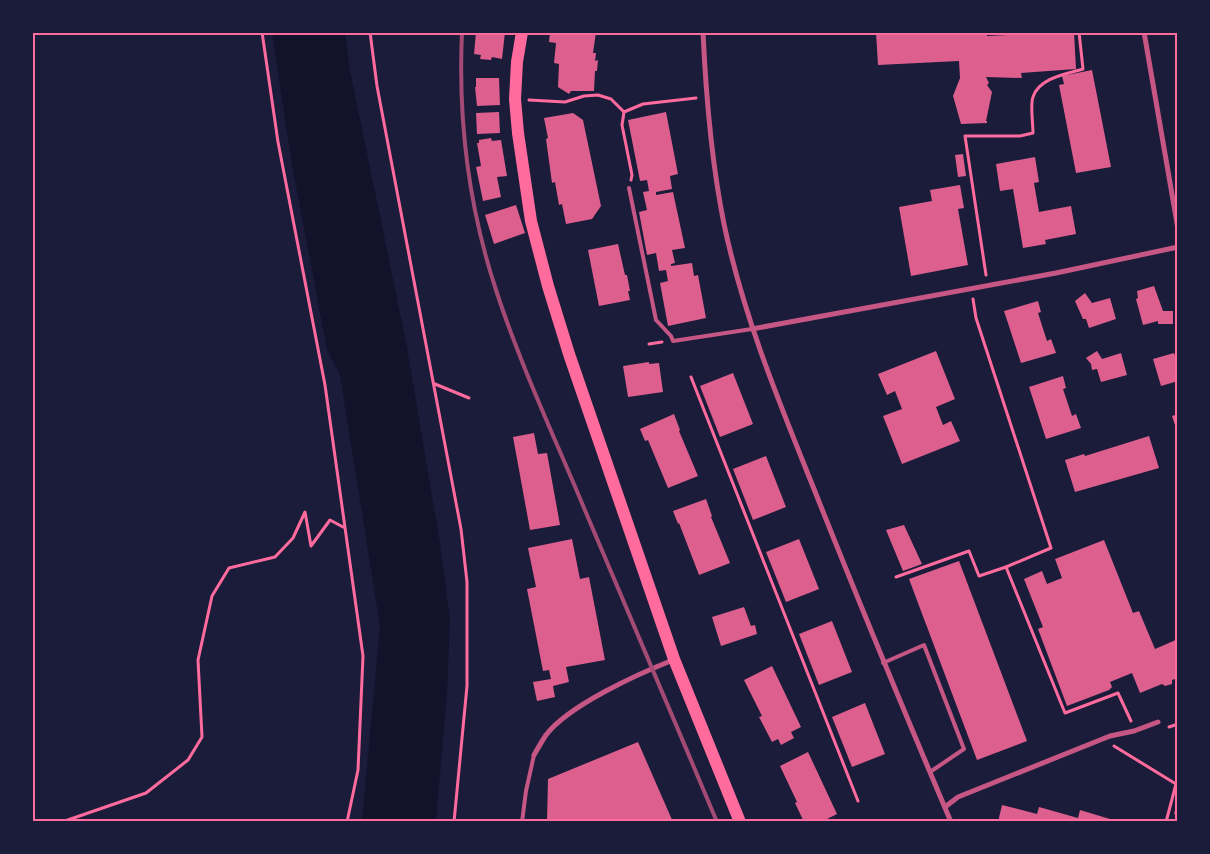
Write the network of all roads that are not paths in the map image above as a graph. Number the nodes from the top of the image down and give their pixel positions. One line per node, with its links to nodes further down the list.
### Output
1 (522, 32): 8 (main road)
2 (703, 32): 7 (street)
3 (1144, 32): 5 (street)
4 (629, 188): 7 (lane)
5 (1178, 229)
6 (1178, 247): 7 (street)
7 (752, 330): 9 (street)
8 (674, 659): 11 (street); 15 (main road)
9 (883, 663): 12 (street); 12 (lane)
10 (1158, 722): 13 (street)
11 (534, 755): 14 (lane)
12 (930, 772): 13 (street)
13 (945, 806): 16 (street)
14 (522, 822)
15 (740, 822)
16 (951, 822)

